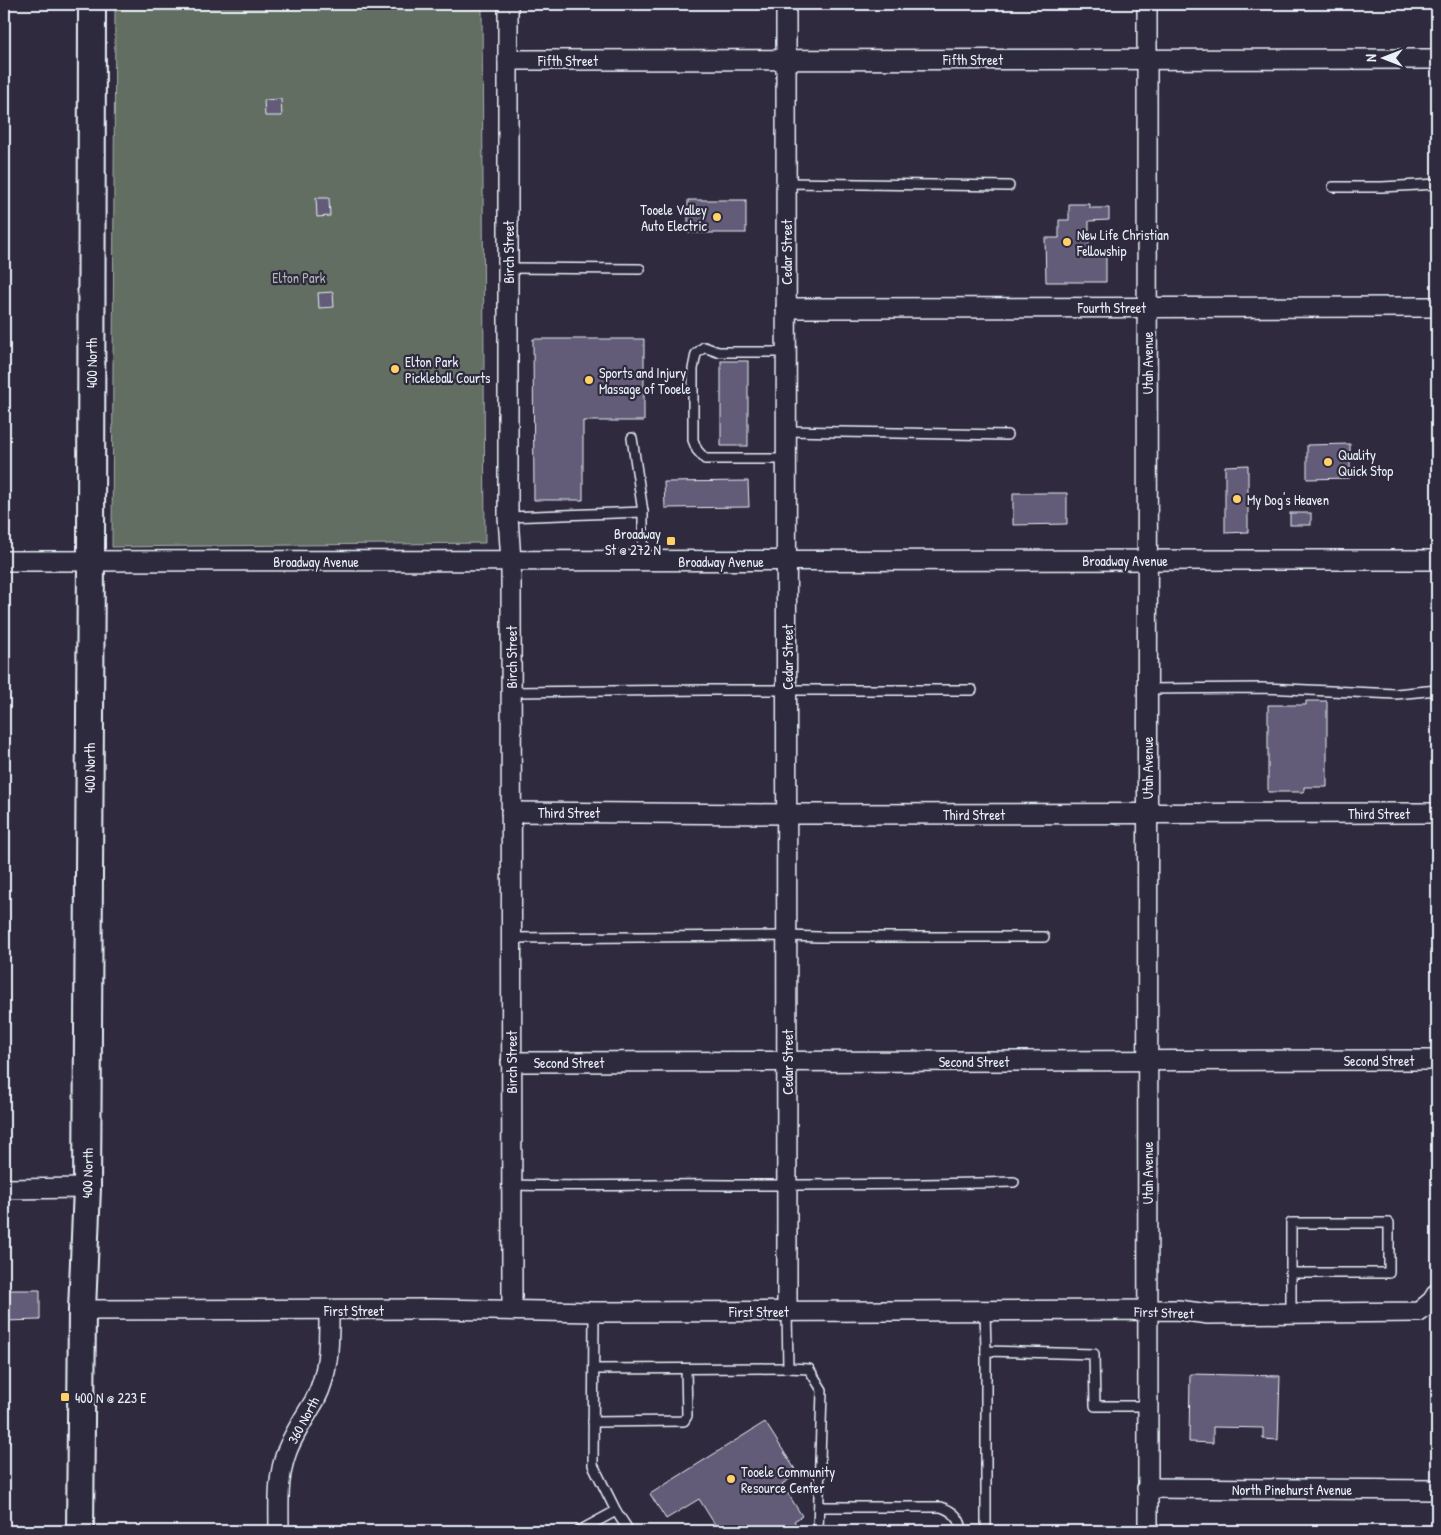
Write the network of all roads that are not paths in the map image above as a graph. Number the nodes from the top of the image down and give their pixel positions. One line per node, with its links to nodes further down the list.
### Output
1 (92, 4): 28 (street, 400 North)
2 (508, 4): 7 (street, Birch Street)
3 (786, 4): 8 (street, Cedar Street)
4 (1147, 4): 5 (street, Utah Avenue)
5 (1147, 59): 6 (street, Fifth Street); 8 (street, Fifth Street); 15 (street, Utah Avenue)
6 (1437, 59)
7 (508, 60): 8 (street, Fifth Street); 13 (street, Birch Street)
8 (786, 60): 9 (street, Cedar Street)
9 (786, 183): 11 (lane); 17 (street, Cedar Street)
10 (1437, 184): 12 (lane)
11 (1009, 186)
12 (1333, 187)
13 (508, 268): 14 (lane); 24 (street, Birch Street)
14 (640, 269)
15 (1147, 307): 16 (street, Fourth Street); 17 (street, Fourth Street); 25 (street, Utah Avenue)
16 (1437, 307)
17 (786, 308): 18 (street, Cedar Street)
18 (786, 352): 19 (street, Cedar Street); 22 (lane)
19 (786, 432): 20 (lane); 22 (street, Cedar Street)
20 (1007, 435)
21 (632, 438): 23 (lane)
22 (786, 459): 31 (street, Cedar Street)
23 (643, 512): 24 (lane); 30 (lane)
24 (508, 517): 29 (street, Birch Street)
25 (1147, 560): 26 (street, Broadway Avenue); 31 (street, Broadway Avenue); 32 (street, Utah Avenue)
26 (1437, 560)
27 (4, 561): 28 (street, Broadway Avenue)
28 (91, 561): 29 (street, Broadway Avenue); 52 (street, 400 North)
29 (510, 561): 30 (street, Broadway Avenue); 36 (street, Birch Street)
30 (643, 561): 31 (street, Broadway Avenue)
31 (786, 561): 33 (street, Cedar Street)
32 (1147, 689): 35 (lane); 38 (street, Utah Avenue)
33 (787, 690): 34 (lane); 36 (lane); 40 (street, Cedar Street)
34 (972, 690)
35 (1437, 690)
36 (510, 692): 37 (street, Birch Street)
37 (511, 812): 40 (street, Third Street); 43 (street, Birch Street)
38 (1147, 813): 39 (street, Third Street); 40 (street, Third Street); 45 (street, Utah Avenue)
39 (1437, 813)
40 (787, 814): 41 (street, Cedar Street)
41 (787, 936): 42 (lane); 43 (lane); 47 (street, Cedar Street)
42 (1044, 937)
43 (511, 938): 46 (street, Birch Street)
44 (1437, 1060): 45 (street, Second Street)
45 (1147, 1061): 47 (street, Second Street); 58 (street, Utah Avenue)
46 (511, 1062): 47 (street, Second Street); 49 (street, Birch Street)
47 (787, 1062): 50 (street, Cedar Street)
48 (1014, 1182): 50 (lane)
49 (511, 1185): 50 (lane); 57 (street, Birch Street)
50 (787, 1185): 59 (street, Cedar Street)
51 (4, 1188): 52 (street)
52 (87, 1188): 55 (street, 400 North)
53 (1290, 1273): 53 (lane); 62 (lane)
54 (1435, 1297): 62 (street, First Street)
55 (82, 1310): 56 (street, First Street); 73 (street, 400 North)
56 (329, 1310): 57 (street, First Street); 74 (street, 360 North)
57 (512, 1310): 61 (street, First Street)
58 (1147, 1310): 60 (street, First Street); 62 (street, First Street); 67 (street, Utah Avenue)
59 (787, 1311): 60 (street, First Street); 61 (street, First Street); 64 (lane)
60 (985, 1311): 63 (lane)
61 (594, 1312): 65 (lane)
62 (1291, 1313)
63 (986, 1351): 67 (lane); 79 (lane)
64 (788, 1368): 66 (lane); 71 (lane)
65 (594, 1369): 66 (lane); 68 (lane)
66 (686, 1369): 68 (lane)
67 (1147, 1406): 69 (street, Utah Avenue)
68 (593, 1422): 72 (lane)
69 (1147, 1488): 70 (street, North Pinehurst Avenue); 80 (street, Utah Avenue)
70 (1437, 1490)
71 (819, 1507): 77 (lane); 78 (lane)
72 (616, 1511): 75 (lane); 76 (lane)
73 (80, 1531)
74 (280, 1531)
75 (580, 1531)
76 (629, 1531)
77 (818, 1531)
78 (962, 1531)
79 (986, 1531)
80 (1148, 1531)

